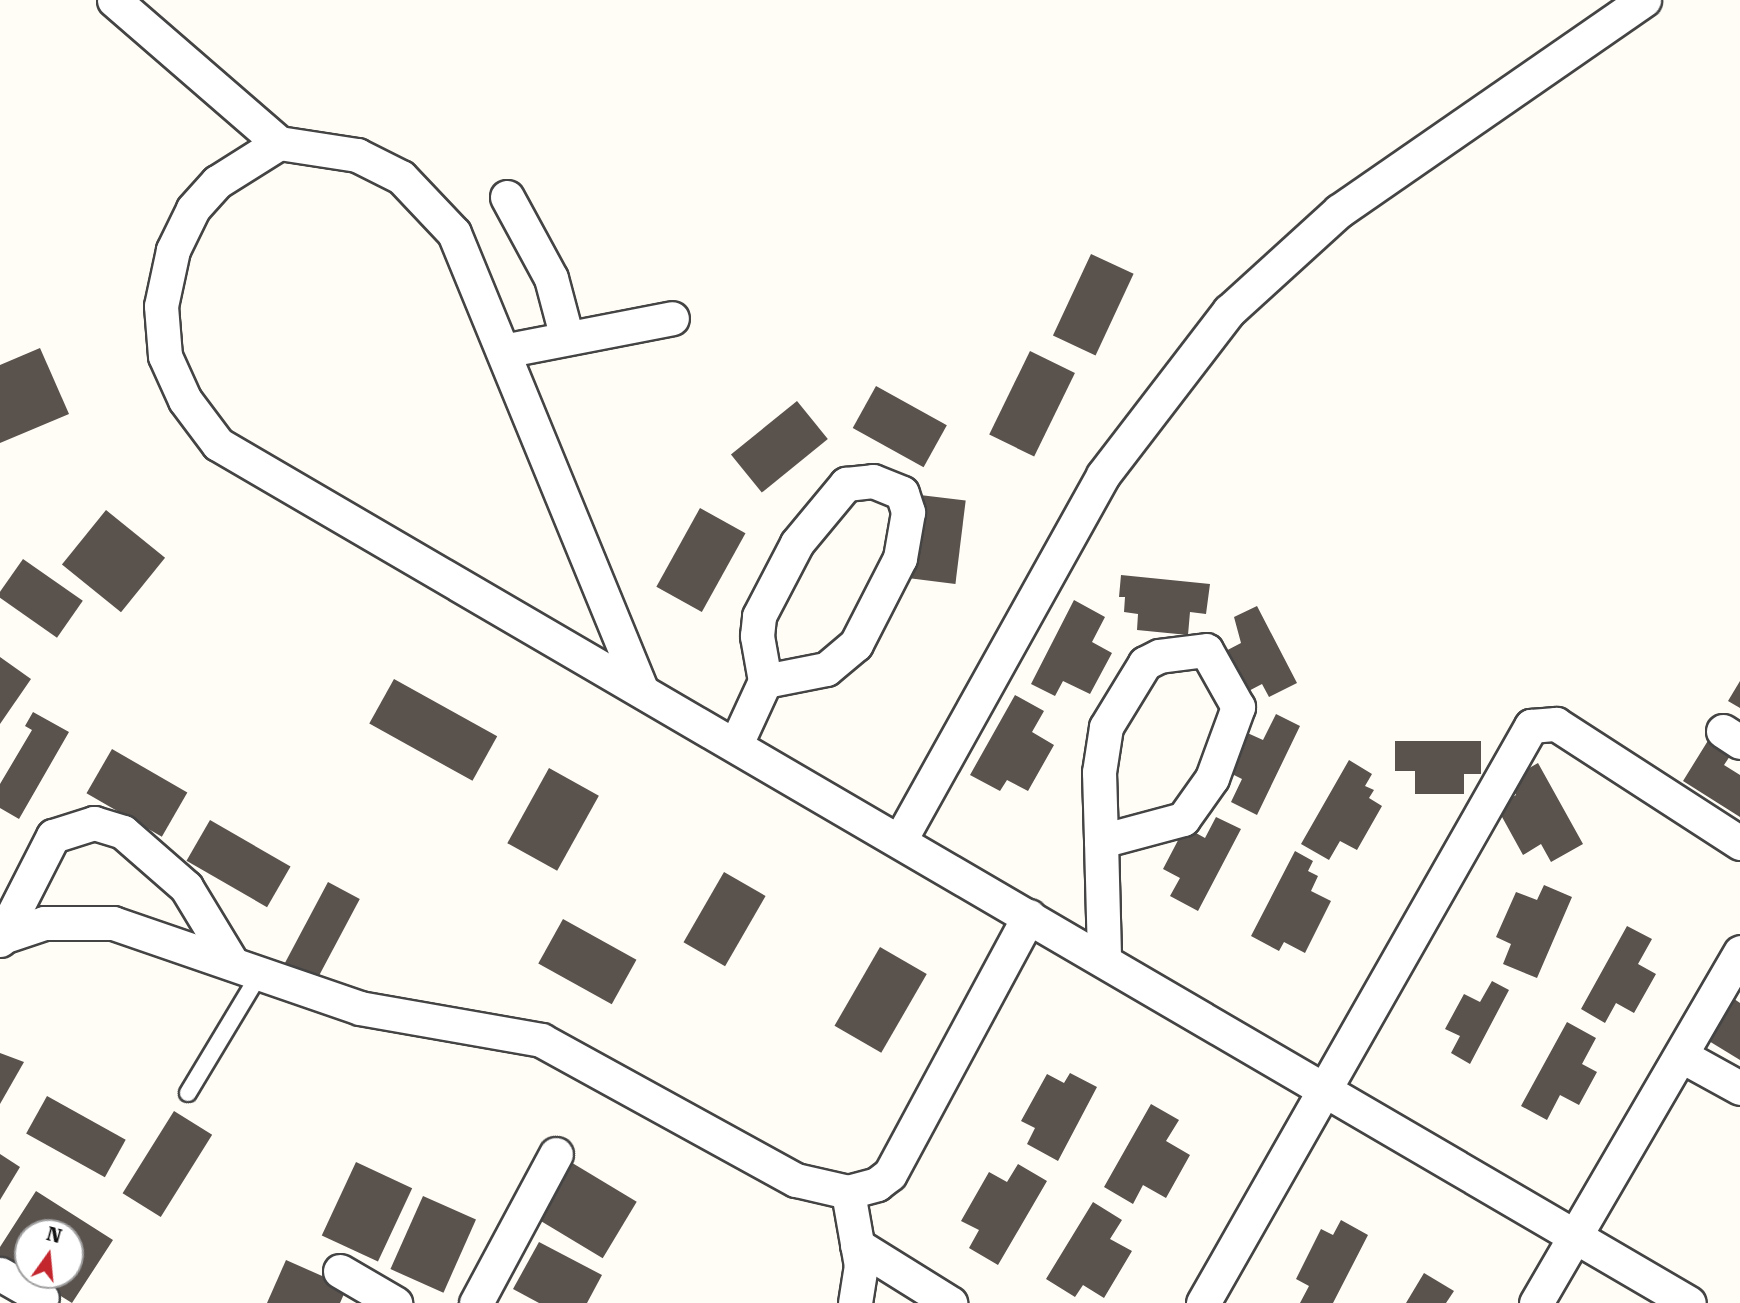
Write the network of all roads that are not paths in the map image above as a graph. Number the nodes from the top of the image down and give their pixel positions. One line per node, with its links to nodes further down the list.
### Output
1 (114, 0): 4 (street)
2 (1644, 0): 3 (street)
3 (1604, 12): 12 (street)
4 (279, 143): 8 (street); 10 (street)
5 (507, 197): 7 (street)
6 (672, 318): 7 (street)
7 (567, 338): 8 (street)
8 (503, 351): 10 (street)
9 (765, 681): 9 (street); 11 (street)
10 (641, 690): 11 (street)
11 (736, 744): 12 (street)
12 (900, 840): 15 (street)
13 (1101, 841): 13 (street); 18 (street)
14 (1740, 843): 22 (street)
15 (1029, 916): 18 (street); 25 (street)
16 (2, 938): 19 (street); 19 (street)
17 (1740, 952): 20 (street)
18 (1104, 958): 22 (street)
19 (246, 969): 23 (lane); 25 (street)
20 (1682, 1055): 21 (street); 26 (street)
21 (1740, 1088)
22 (1326, 1091): 26 (street); 35 (street)
23 (188, 1093)
24 (556, 1154): 32 (street)
25 (848, 1192): 27 (street)
26 (1577, 1240): 36 (street); 37 (street)
27 (857, 1245): 33 (street); 34 (street)
28 (340, 1271): 31 (street)
29 (0, 1274): 30 (street)
30 (42, 1298)
31 (395, 1303)
32 (476, 1303)
33 (855, 1303)
34 (950, 1303)
35 (1203, 1303)
36 (1536, 1303)
37 (1689, 1303)

